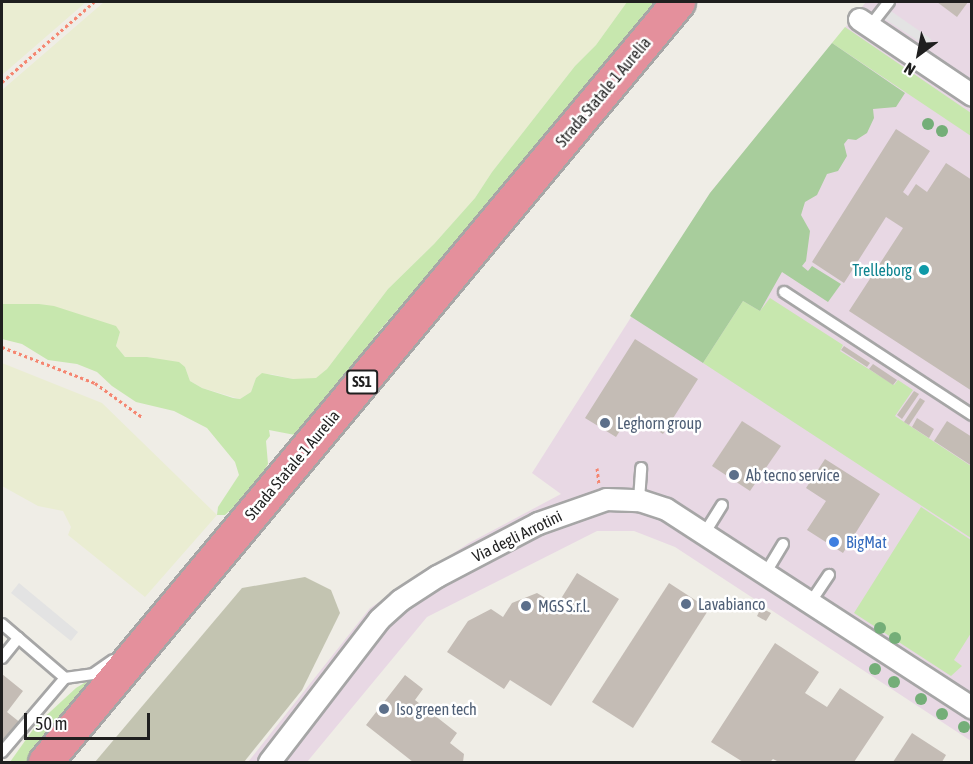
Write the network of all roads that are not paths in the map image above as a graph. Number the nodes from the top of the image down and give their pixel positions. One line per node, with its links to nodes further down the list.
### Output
1 (678, 2): 23 (highway, Strada Statale 1 Aurelia / SS1)
2 (701, 2): 24 (highway, Strada Statale 1 Aurelia / SS1)
3 (889, 2): 4 (lane)
4 (864, 22): 5 (street)
5 (972, 95)
6 (784, 292): 7 (lane)
7 (972, 415)
8 (641, 468): 9 (lane)
9 (639, 500): 11 (street, Via degli Arrotini); 25 (street, Via degli Arrotini)
10 (722, 505): 11 (lane)
11 (704, 534): 13 (street, Via degli Arrotini)
12 (783, 544): 13 (lane)
13 (765, 574): 15 (street, Via degli Arrotini)
14 (829, 575): 15 (lane)
15 (810, 603): 21 (street, Via degli Arrotini)
16 (2, 624): 17 (lane)
17 (18, 638): 19 (lane); 20 (lane)
18 (120, 654): 20 (lane)
19 (2, 658)
20 (65, 678): 22 (lane)
21 (972, 708)
22 (2, 752)
23 (45, 762)
24 (69, 762)
25 (268, 762)

